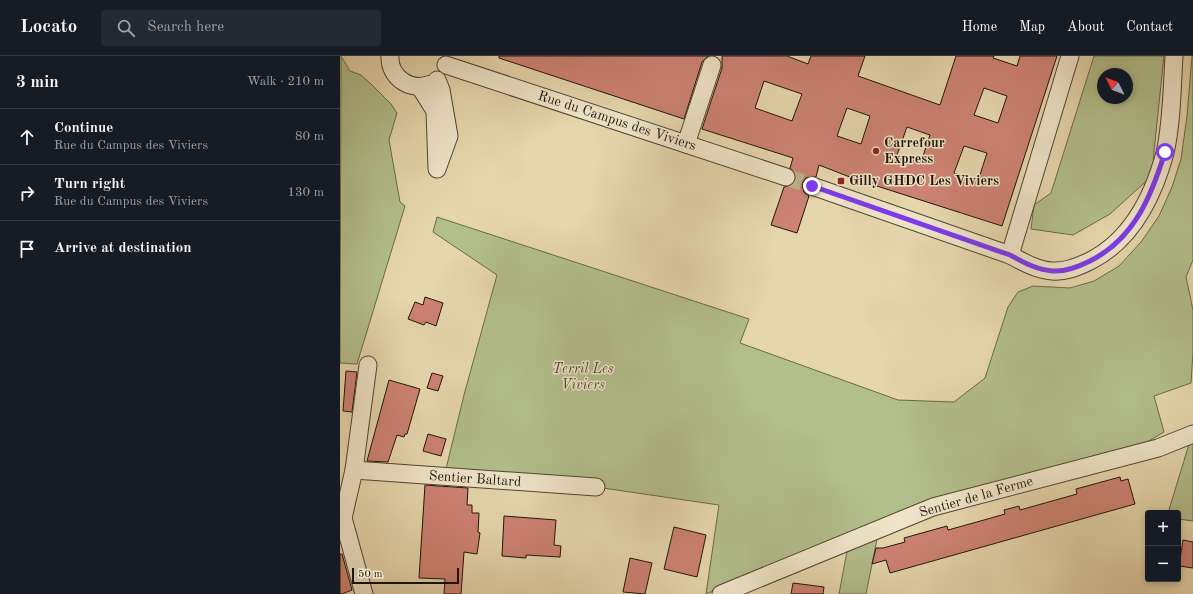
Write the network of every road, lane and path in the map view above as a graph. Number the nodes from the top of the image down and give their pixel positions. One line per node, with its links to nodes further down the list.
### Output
1 (390, 56): 7 (street)
2 (1070, 56): 11 (street)
3 (1174, 56): 11 (street)
4 (713, 60): 8 (street)
5 (447, 61): 6 (street, Rue du Campus des Viviers); 8 (street, Rue du Campus des Viviers)
6 (437, 80): 7 (street); 7 (street)
7 (420, 87)
8 (686, 144): 9 (street, Rue du Campus des Viviers)
9 (786, 177)
10 (812, 186): 11 (street)
11 (1010, 255)
12 (368, 365): 14 (street)
13 (1193, 434): 18 (street, Sentier de la Ferme)
14 (354, 470): 15 (street, Sentier Baltard); 16 (street)
15 (596, 487)
16 (341, 517): 17 (street)
17 (364, 594)
18 (721, 594)

